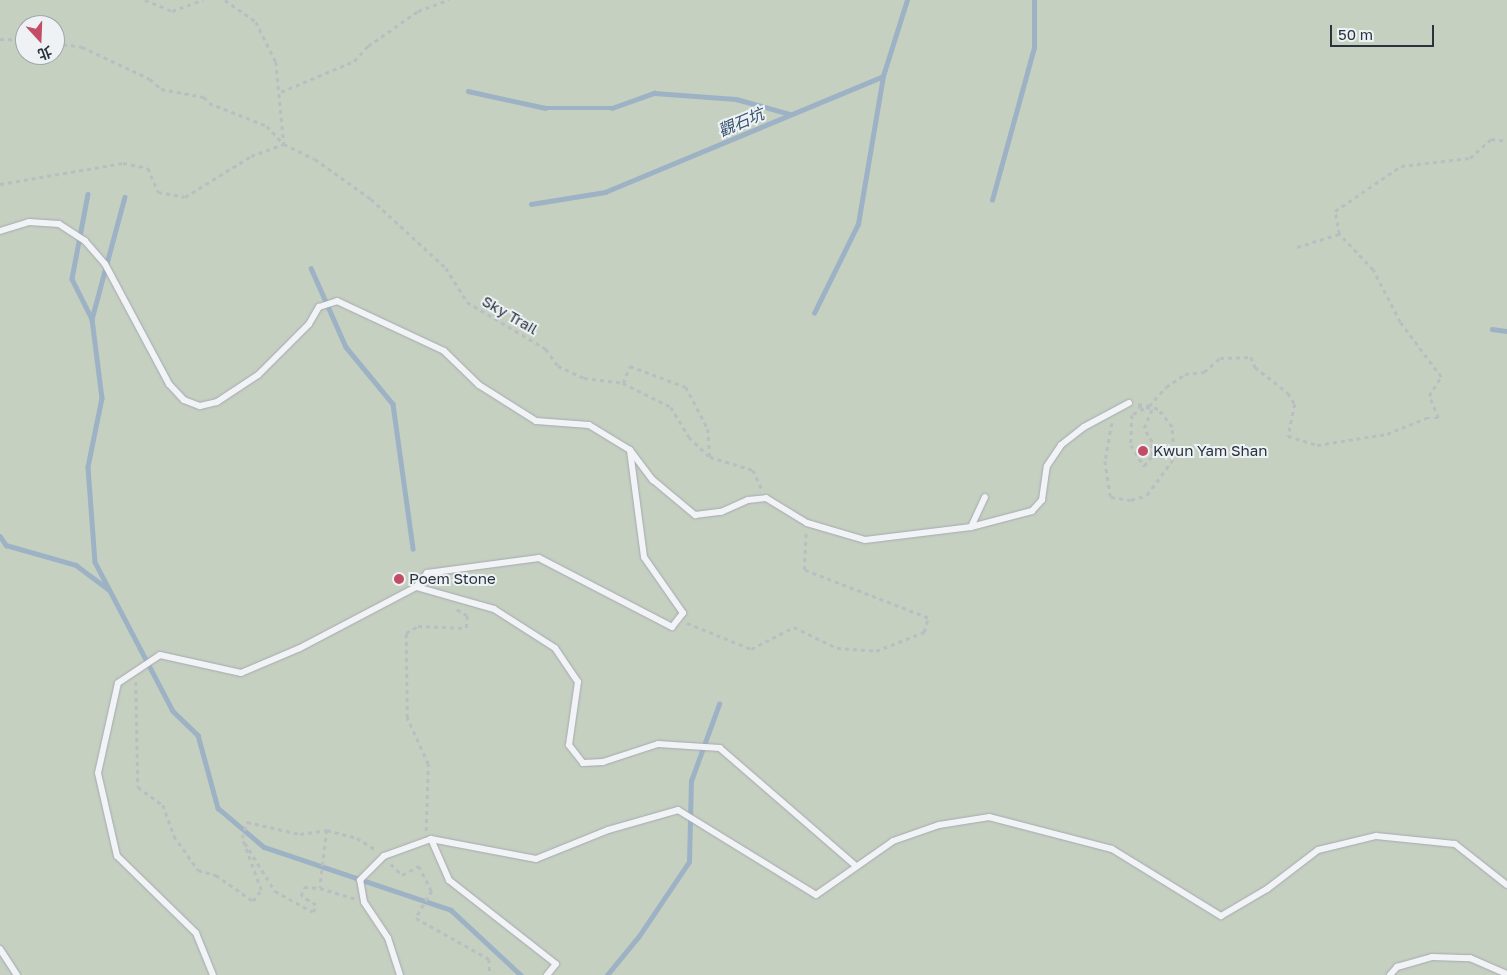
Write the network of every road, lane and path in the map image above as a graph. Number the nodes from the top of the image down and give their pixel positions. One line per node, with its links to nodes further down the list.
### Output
1 (145, 0): 2 (path)
2 (203, 0)
3 (225, 0): 8 (path)
4 (448, 0): 8 (path)
5 (0, 39): 6 (path)
6 (15, 40)
7 (65, 44): 10 (path)
8 (281, 92): 10 (path)
9 (1507, 141): 13 (path)
10 (284, 144): 11 (path); 15 (path, Sky Trail)
11 (0, 184)
12 (0, 231): 20 (lane)
13 (1339, 234): 14 (path); 16 (path)
14 (1296, 246)
15 (623, 382): 21 (path); 21 (path)
16 (1129, 403): 17 (path); 19 (lane)
17 (1144, 409): 18 (path); 18 (path)
18 (1152, 409): 19 (path)
19 (1108, 413): 25 (lane)
20 (630, 450): 23 (lane); 28 (lane)
21 (710, 457): 23 (path)
22 (985, 497): 25 (lane)
23 (766, 498): 24 (lane)
24 (807, 523): 25 (lane); 28 (path)
25 (971, 527)
26 (416, 587): 28 (lane); 29 (lane); 34 (lane)
27 (451, 606): 32 (path)
28 (681, 620)
29 (136, 670): 31 (path); 41 (lane)
30 (327, 830): 31 (path); 33 (path); 36 (path)
31 (242, 838): 36 (path)
32 (428, 840): 33 (lane); 34 (lane); 44 (lane)
33 (384, 856): 37 (lane); 43 (path)
34 (856, 866): 35 (lane)
35 (1507, 884)
36 (320, 888): 37 (path)
37 (364, 902): 42 (lane)
38 (0, 948): 40 (lane)
39 (1507, 974): 45 (lane)
40 (16, 975)
41 (213, 975)
42 (400, 975)
43 (490, 975)
44 (546, 975)
45 (1390, 975)

